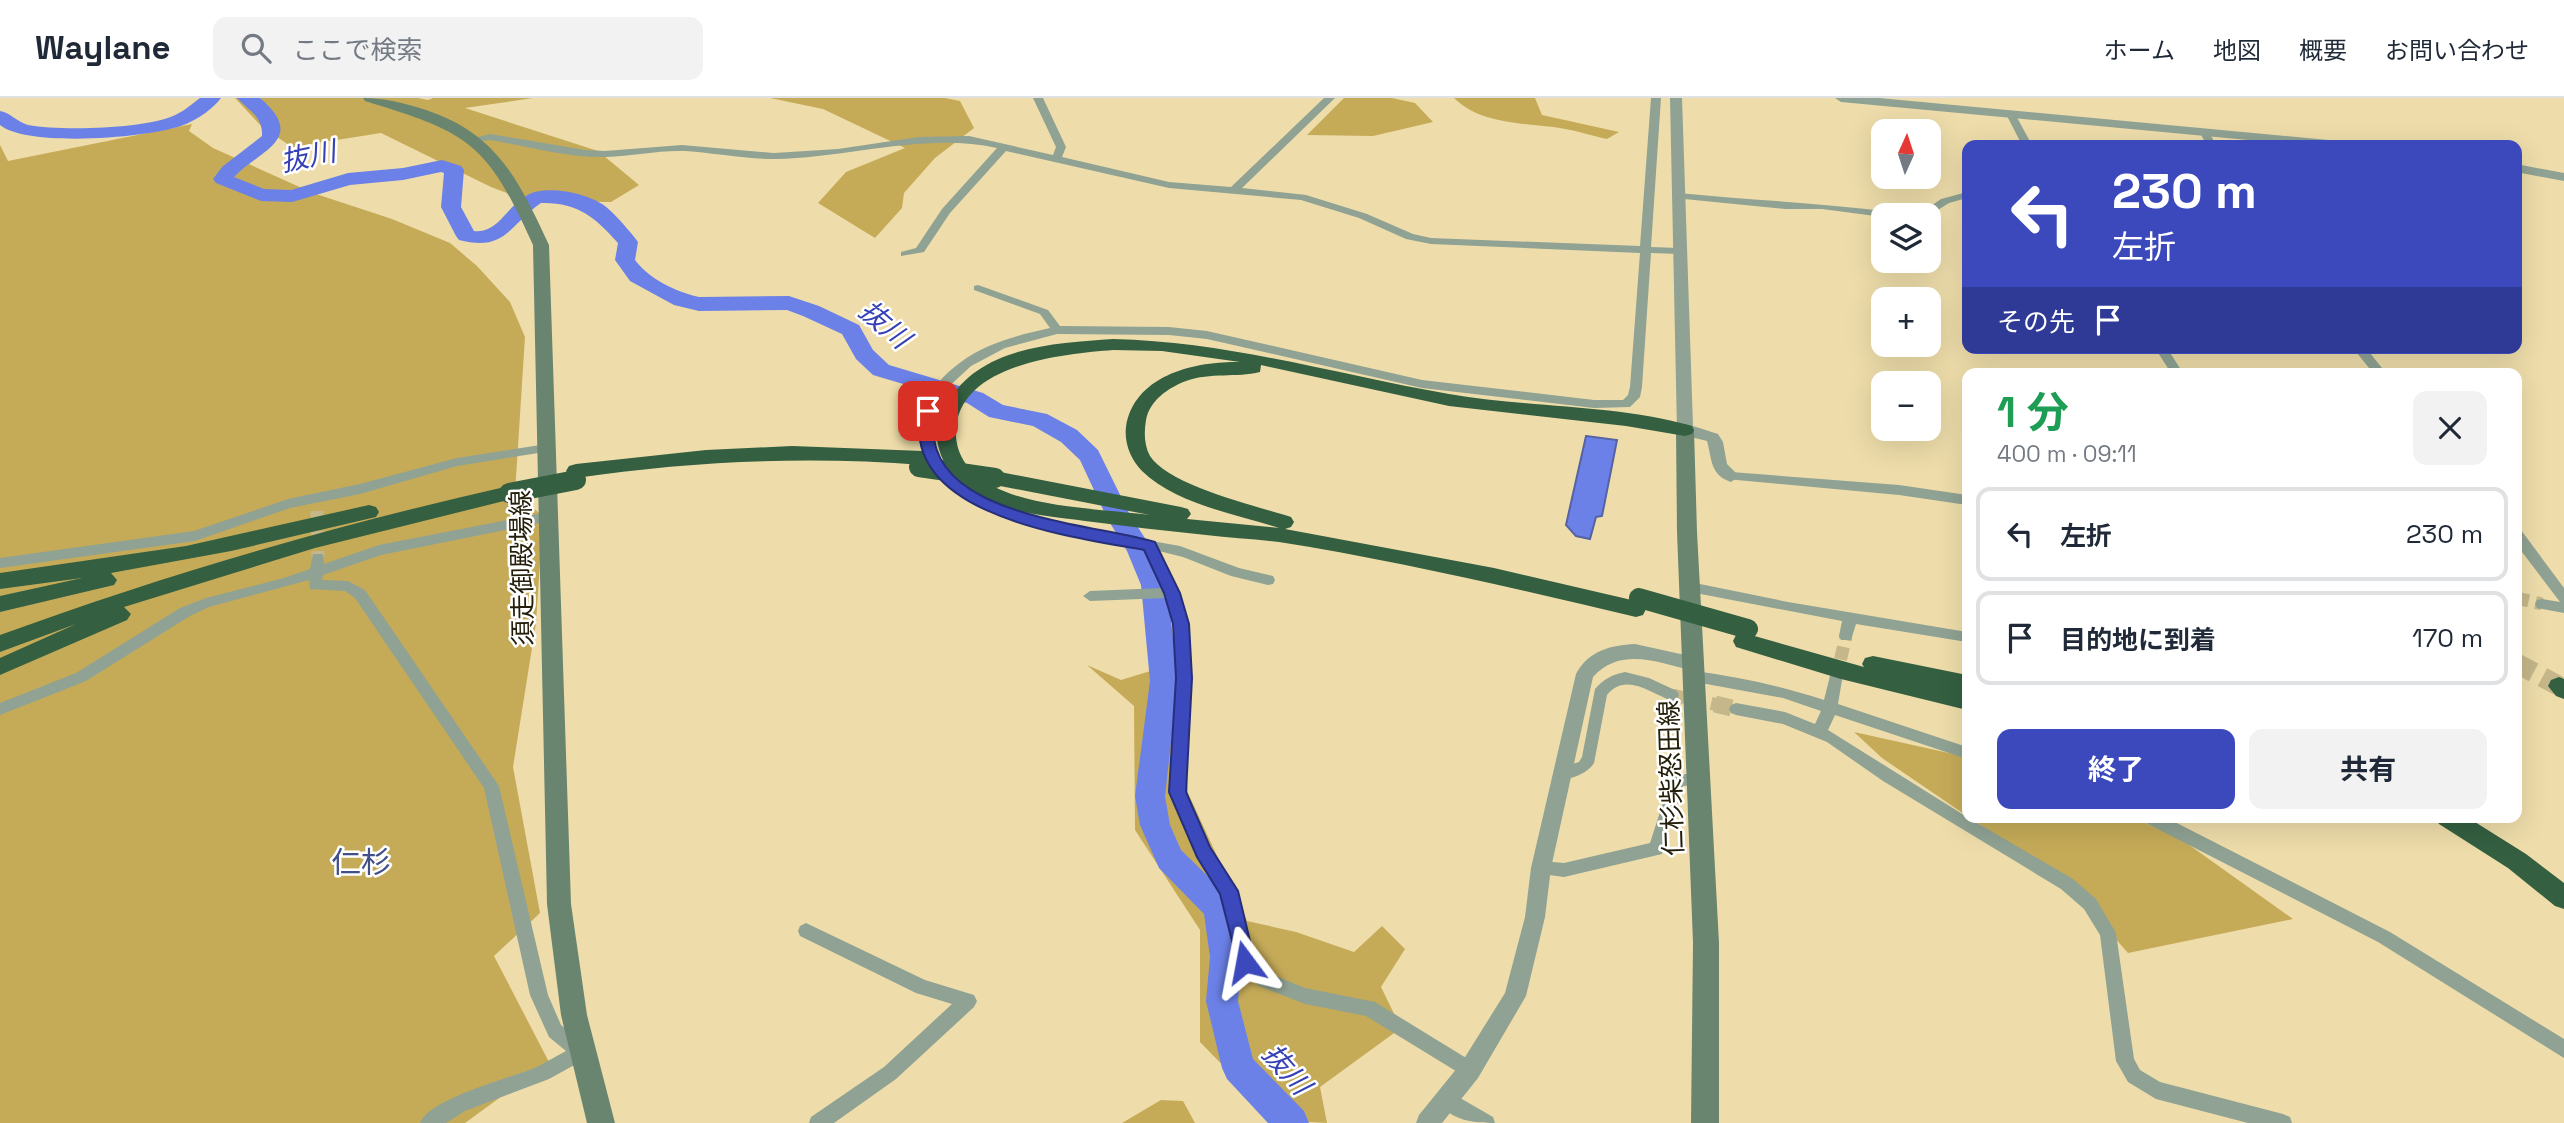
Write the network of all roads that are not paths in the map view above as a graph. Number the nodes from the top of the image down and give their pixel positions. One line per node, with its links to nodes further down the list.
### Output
1 (370, 98): 9 (main road, 須走御殿場線)
2 (1038, 98): 14 (street)
3 (1330, 98): 17 (street)
4 (1656, 98): 22 (street)
5 (1676, 98): 18 (street)
6 (1841, 98): 7 (street)
7 (2011, 114): 8 (street); 10 (street)
8 (2205, 132): 11 (street); 12 (street)
9 (475, 139): 13 (street); 30 (main road, 須走御殿場線)
10 (2024, 140)
11 (2209, 140)
12 (2287, 140)
13 (1004, 147): 14 (street); 24 (street)
14 (1058, 158): 17 (street)
15 (2522, 169): 16 (street)
16 (2564, 177)
17 (1233, 191): 22 (street)
18 (1678, 196): 21 (street); 23 (street)
19 (1962, 196): 20 (street)
20 (1941, 204)
21 (1871, 212)
22 (1647, 249): 23 (street); 26 (street)
23 (1679, 251): 29 (street)
24 (905, 254)
25 (978, 288): 26 (street)
26 (1057, 330): 40 (street)
27 (2364, 354): 28 (street)
28 (2376, 368)
29 (1685, 430): 31 (street); 35 (highway); 37 (highway); 45 (main road, 仁杉柴怒田線)
30 (547, 448): 36 (main road, 須走御殿場線); 41 (street)
31 (1731, 476): 34 (street)
32 (510, 488): 33 (highway); 35 (highway, bridge); 39 (highway)
33 (439, 498): 44 (highway); 49 (highway)
34 (1962, 499)
35 (1168, 513): 37 (highway)
36 (549, 517): 42 (street); 78 (main road, 須走御殿場線)
37 (1282, 529): 53 (highway)
38 (2522, 541): 48 (street)
39 (299, 546): 56 (highway); 57 (highway)
40 (1150, 546): 43 (street); 46 (street)
41 (0, 563)
42 (317, 565): 64 (street); 78 (street)
43 (1268, 580)
44 (0, 581)
45 (1690, 587): 52 (street); 58 (main road, 仁杉柴怒田線)
46 (1166, 593): 47 (street); 79 (street)
47 (1090, 596)
48 (2564, 598)
49 (0, 604)
50 (2542, 604): 51 (street)
51 (2564, 608)
52 (1850, 618): 54 (street); 55 (street)
53 (1746, 635): 60 (highway); 62 (highway)
54 (1846, 636)
55 (1962, 636)
56 (0, 644)
57 (0, 667)
58 (1694, 670): 63 (street); 68 (street); 69 (main road, 仁杉柴怒田線)
59 (1835, 680): 63 (street)
60 (1962, 683)
61 (1672, 695): 68 (street)
62 (1962, 700)
63 (1830, 708): 66 (street); 67 (street)
64 (0, 709)
65 (1736, 709): 66 (street)
66 (1819, 732): 70 (street)
67 (1962, 751)
68 (1564, 773): 74 (street)
69 (1700, 779): 74 (street); 86 (main road, 仁杉柴怒田線)
70 (1962, 820)
71 (1967, 823): 87 (street)
72 (2162, 823): 77 (street)
73 (2457, 823): 75 (highway)
74 (1541, 868): 79 (street)
75 (2564, 898)
76 (806, 931): 83 (street)
77 (2564, 1049)
78 (581, 1052): 81 (street); 82 (main road, 須走御殿場線)
79 (1470, 1070): 80 (street)
80 (1448, 1100): 84 (street); 85 (street)
81 (429, 1123)
82 (601, 1123)
83 (818, 1123)
84 (1427, 1123)
85 (1486, 1123)
86 (1705, 1123)
87 (2283, 1123)

